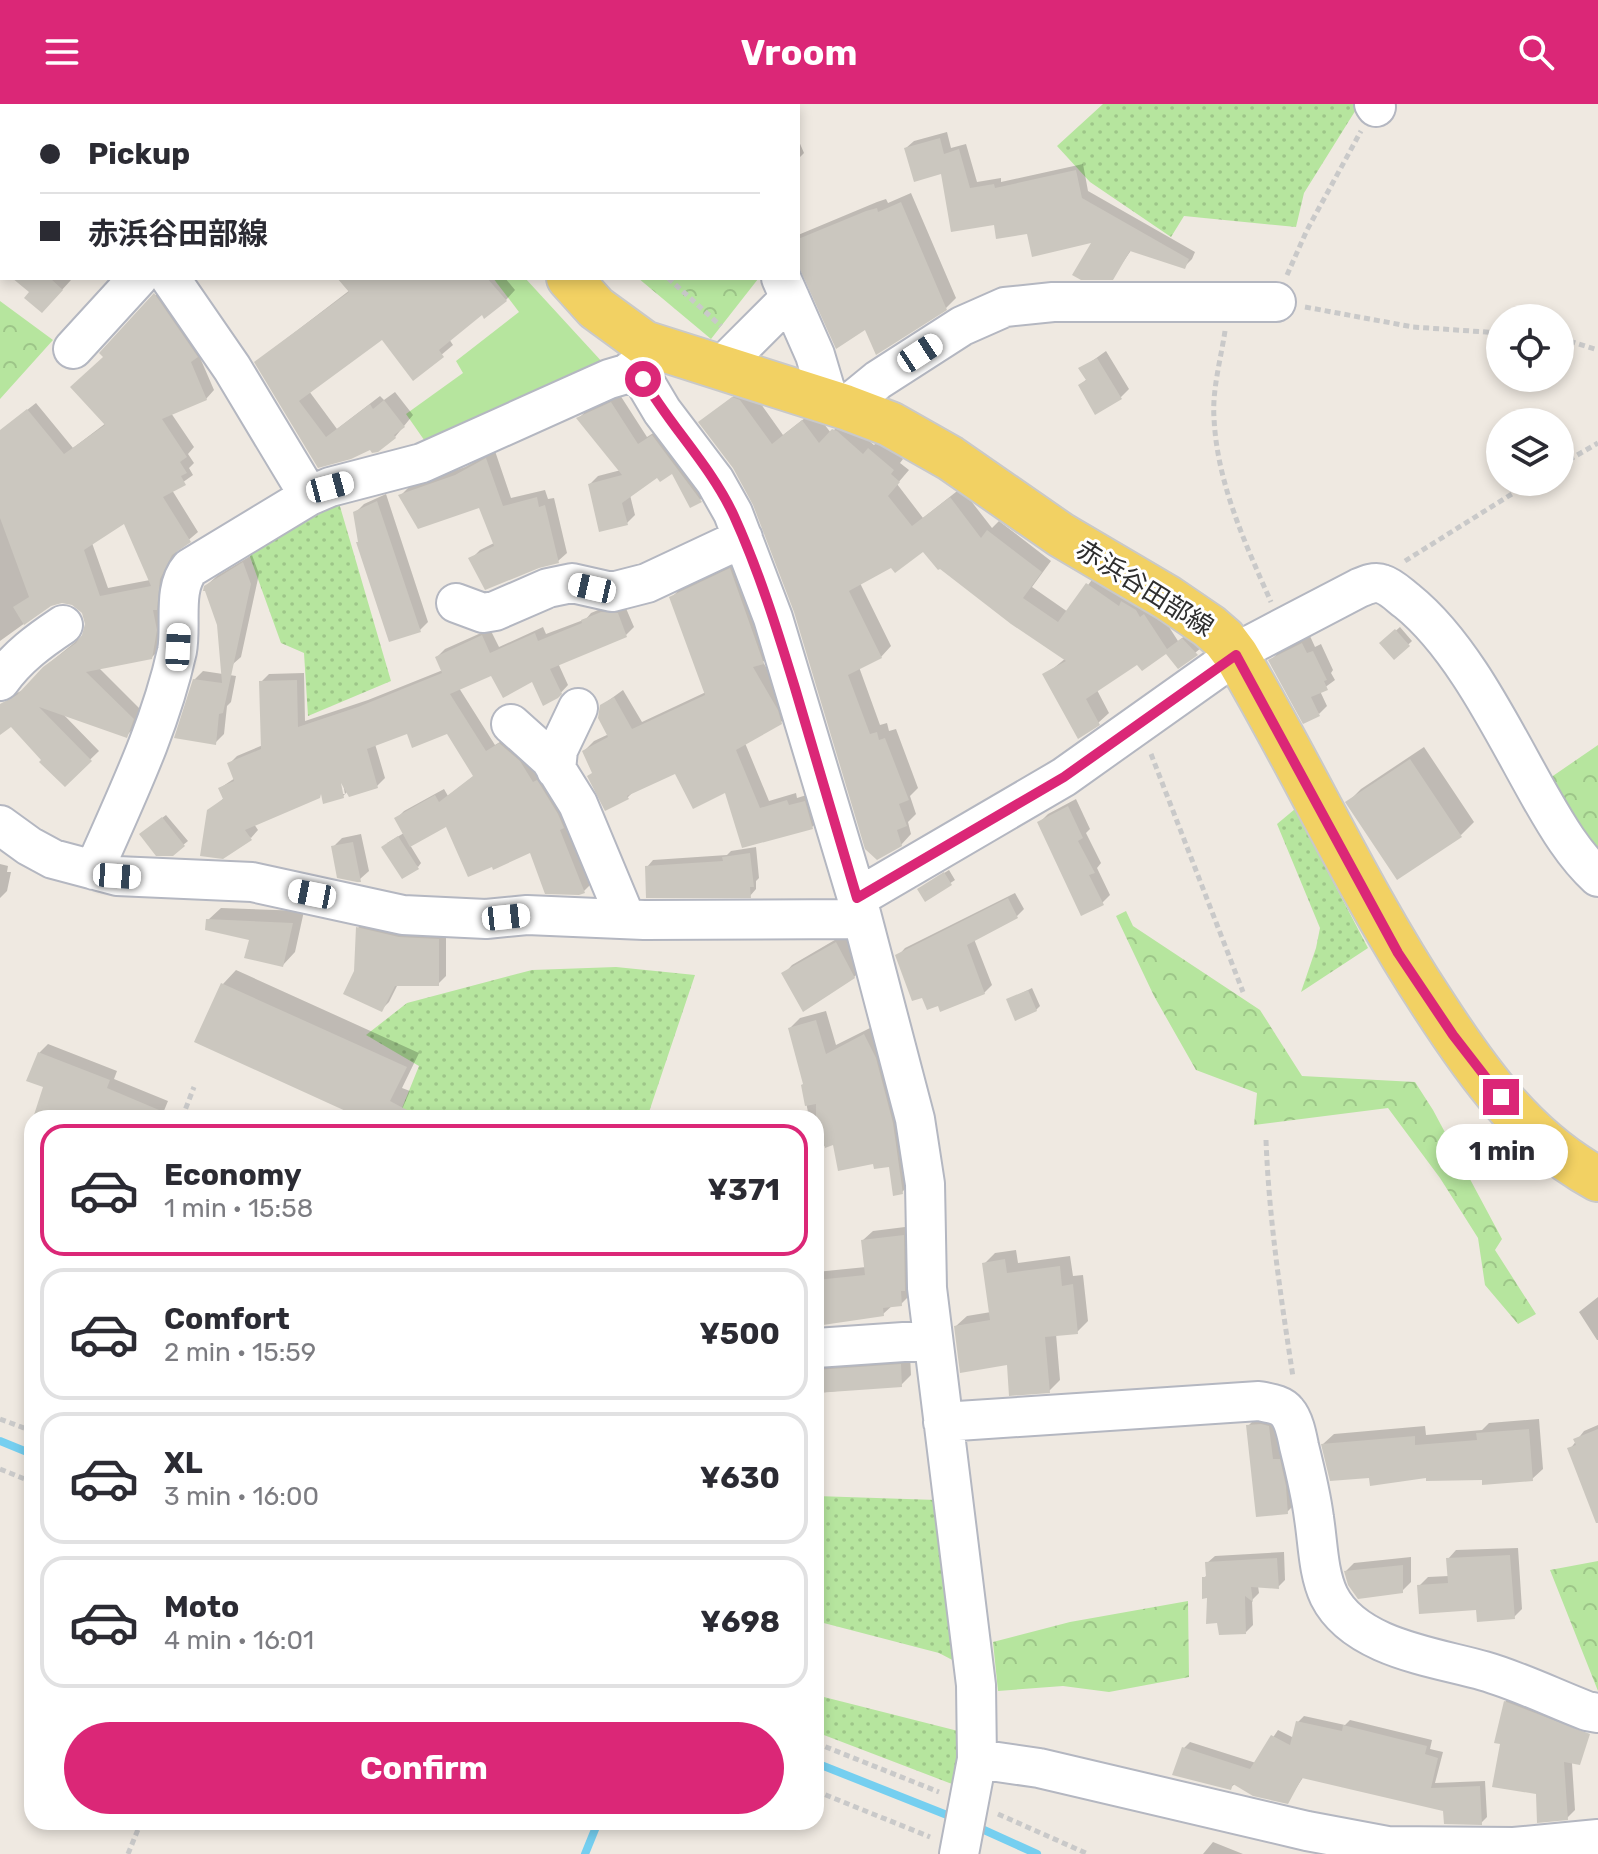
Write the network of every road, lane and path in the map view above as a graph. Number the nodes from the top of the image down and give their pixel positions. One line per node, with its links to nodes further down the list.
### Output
1 (1375, 106): 8 (path)
2 (136, 280): 11 (street)
3 (171, 280): 18 (street)
4 (571, 280): 13 (main road, 赤浜谷田部線)
5 (670, 280): 14 (path)
6 (785, 288): 14 (street); 15 (street)
7 (1229, 302): 8 (street); 15 (street); 24 (path)
8 (1276, 302): 9 (path)
9 (1486, 332)
10 (1574, 342): 12 (path)
11 (73, 349)
12 (1598, 350)
13 (642, 353): 14 (main road, 赤浜谷田部線); 18 (street); 20 (street)
14 (732, 356): 15 (main road, 赤浜谷田部線)
15 (837, 404): 25 (main road, 赤浜谷田部線)
16 (1598, 443): 17 (path)
17 (1574, 457)
18 (309, 496): 32 (street)
19 (1509, 496): 21 (path)
20 (743, 538): 22 (street); 34 (street)
21 (1381, 583): 24 (street); 33 (street)
22 (456, 603)
23 (63, 625): 26 (street)
24 (1283, 629): 25 (street)
25 (1236, 655): 29 (street); 40 (main road, 赤浜谷田部線)
26 (0, 681)
27 (578, 708): 30 (street)
28 (511, 724): 30 (street)
29 (1140, 725): 34 (street); 36 (path)
30 (556, 770): 35 (street)
31 (2, 818): 32 (street)
32 (94, 870): 35 (street)
33 (1598, 877)
34 (859, 909): 35 (street); 41 (street)
35 (626, 919)
36 (1243, 992)
37 (194, 1087): 38 (path)
38 (185, 1110)
39 (1266, 1140): 43 (path)
40 (1598, 1179)
41 (933, 1340): 42 (street); 45 (street)
42 (824, 1347)
43 (1287, 1411): 45 (street); 49 (street)
44 (0, 1419): 46 (path)
45 (943, 1422): 50 (street)
46 (24, 1428)
47 (0, 1469): 48 (path)
48 (24, 1479)
49 (1598, 1713)
50 (977, 1759): 53 (street); 54 (street)
51 (824, 1794): 54 (path)
52 (138, 1830): 55 (path)
53 (1598, 1839)
54 (964, 1841)
55 (128, 1854)

